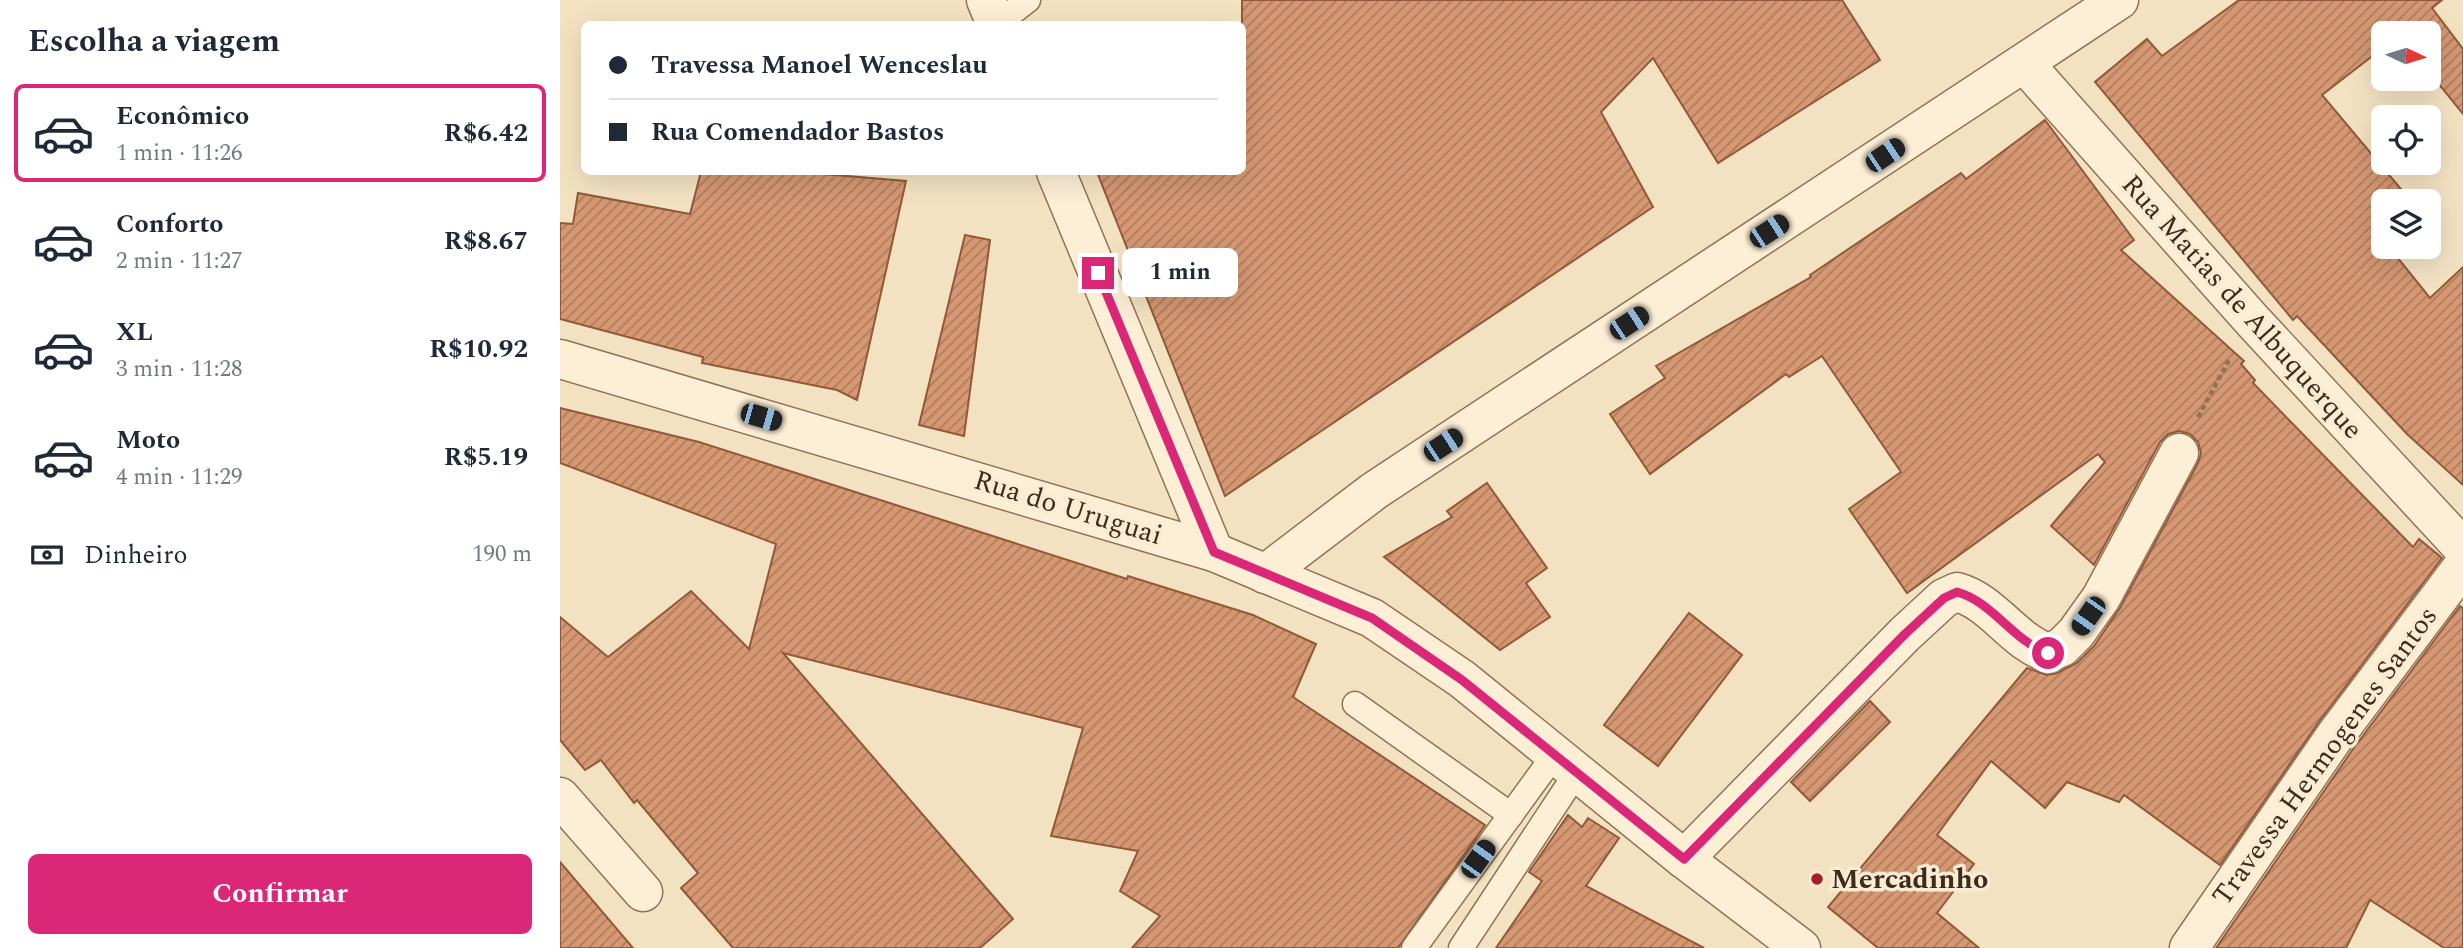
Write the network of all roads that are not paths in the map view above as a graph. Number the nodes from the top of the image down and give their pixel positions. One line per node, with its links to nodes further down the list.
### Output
1 (986, 0): 4 (street)
2 (1028, 0): 5 (lane)
3 (2119, 0): 6 (street)
4 (995, 21)
5 (1000, 21)
6 (2024, 63): 10 (street, Rua Matias de Albuquerque); 13 (street)
7 (1057, 175): 11 (street)
8 (560, 359): 11 (street, Rua do Uruguai)
9 (2179, 453): 18 (street)
10 (2463, 548)
11 (1214, 552): 13 (street, Rua do Uruguai)
12 (2463, 566): 20 (street, Travessa Hermogenes Santos)
13 (1265, 574): 15 (street, Rua do Uruguai)
14 (1355, 704): 17 (lane)
15 (1566, 763): 17 (lane); 18 (street, Rua do Uruguai); 22 (lane)
16 (560, 797): 19 (street)
17 (1511, 815): 21 (lane)
18 (1684, 859): 23 (street, Rua do Uruguai)
19 (643, 892)
20 (2204, 943)
21 (1414, 948)
22 (1461, 948)
23 (1801, 948)

